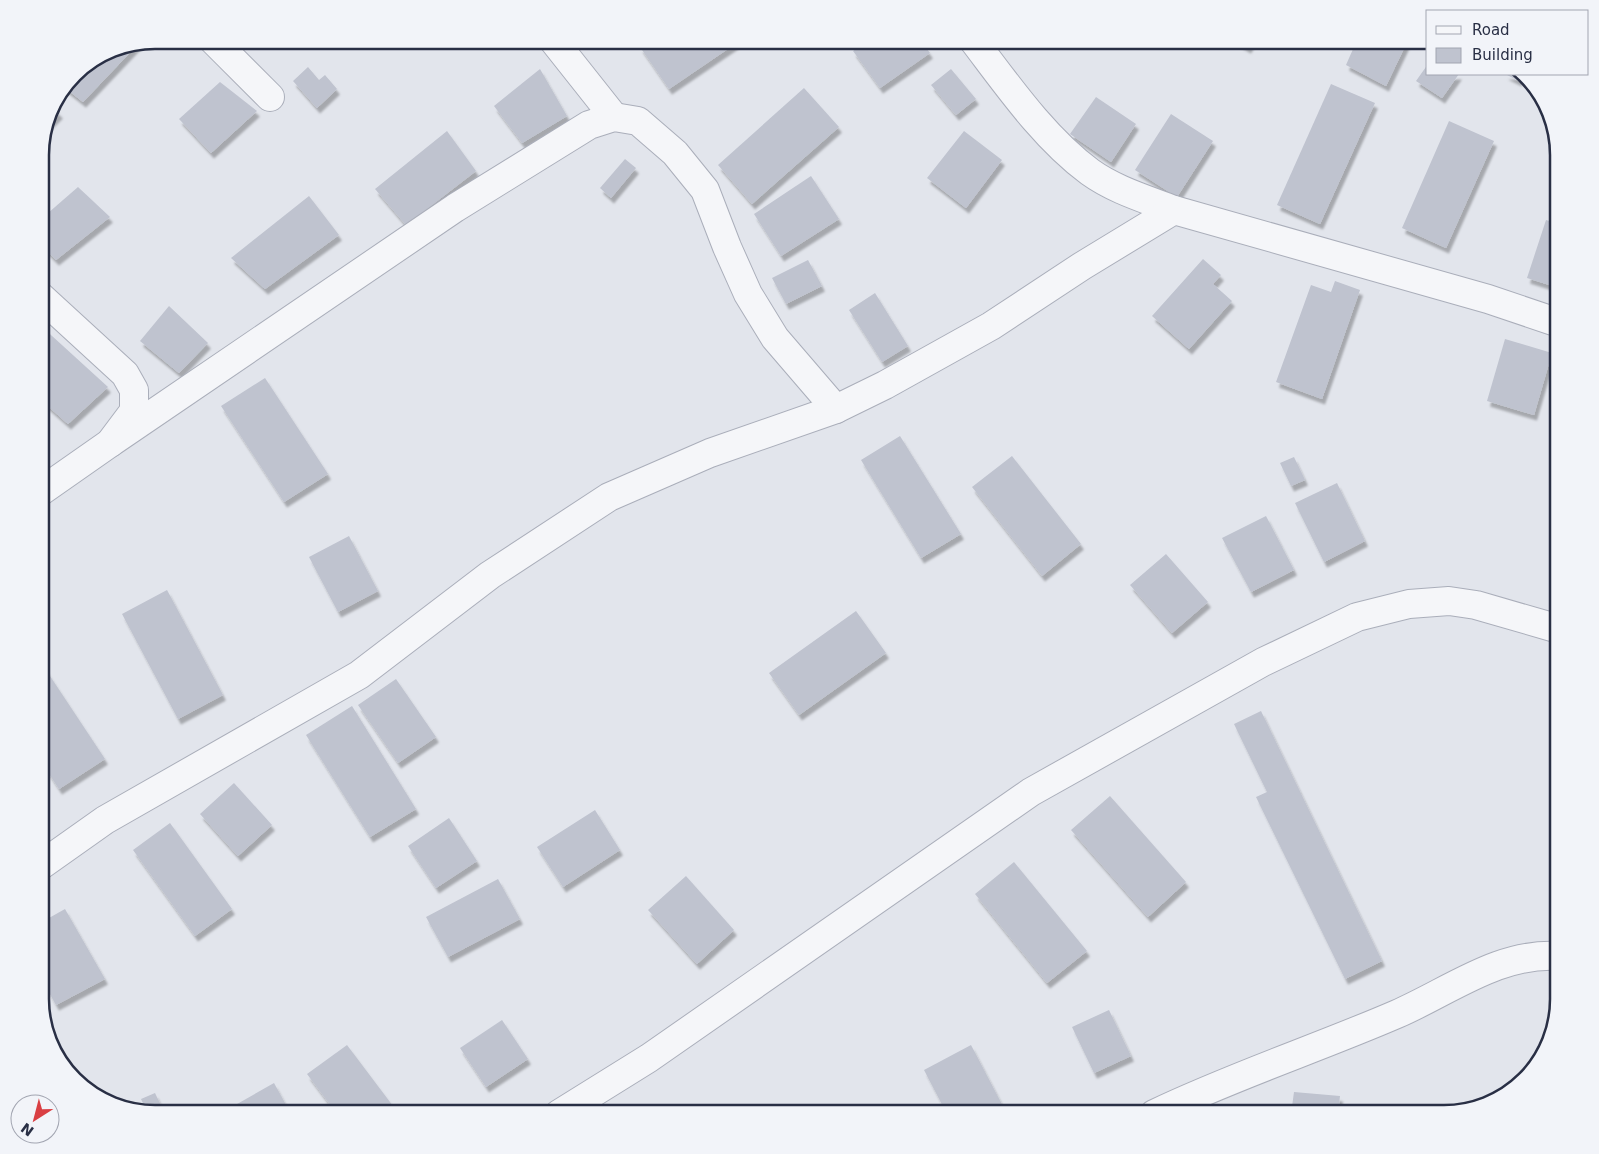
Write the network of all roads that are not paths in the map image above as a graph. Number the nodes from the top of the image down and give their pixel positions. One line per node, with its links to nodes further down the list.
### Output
1 (222, 49): 4 (street)
2 (560, 49): 5 (street)
3 (980, 49): 6 (street)
4 (270, 98)
5 (614, 118): 9 (street); 10 (street)
6 (1174, 210): 8 (street); 9 (street)
7 (49, 304): 10 (street)
8 (1550, 320)
9 (836, 408): 13 (street)
10 (110, 443): 11 (street)
11 (49, 486)
12 (1550, 626): 16 (street)
13 (49, 860)
14 (1550, 955): 15 (street)
15 (1208, 1101): 17 (street)
16 (573, 1105)
17 (1191, 1105)

